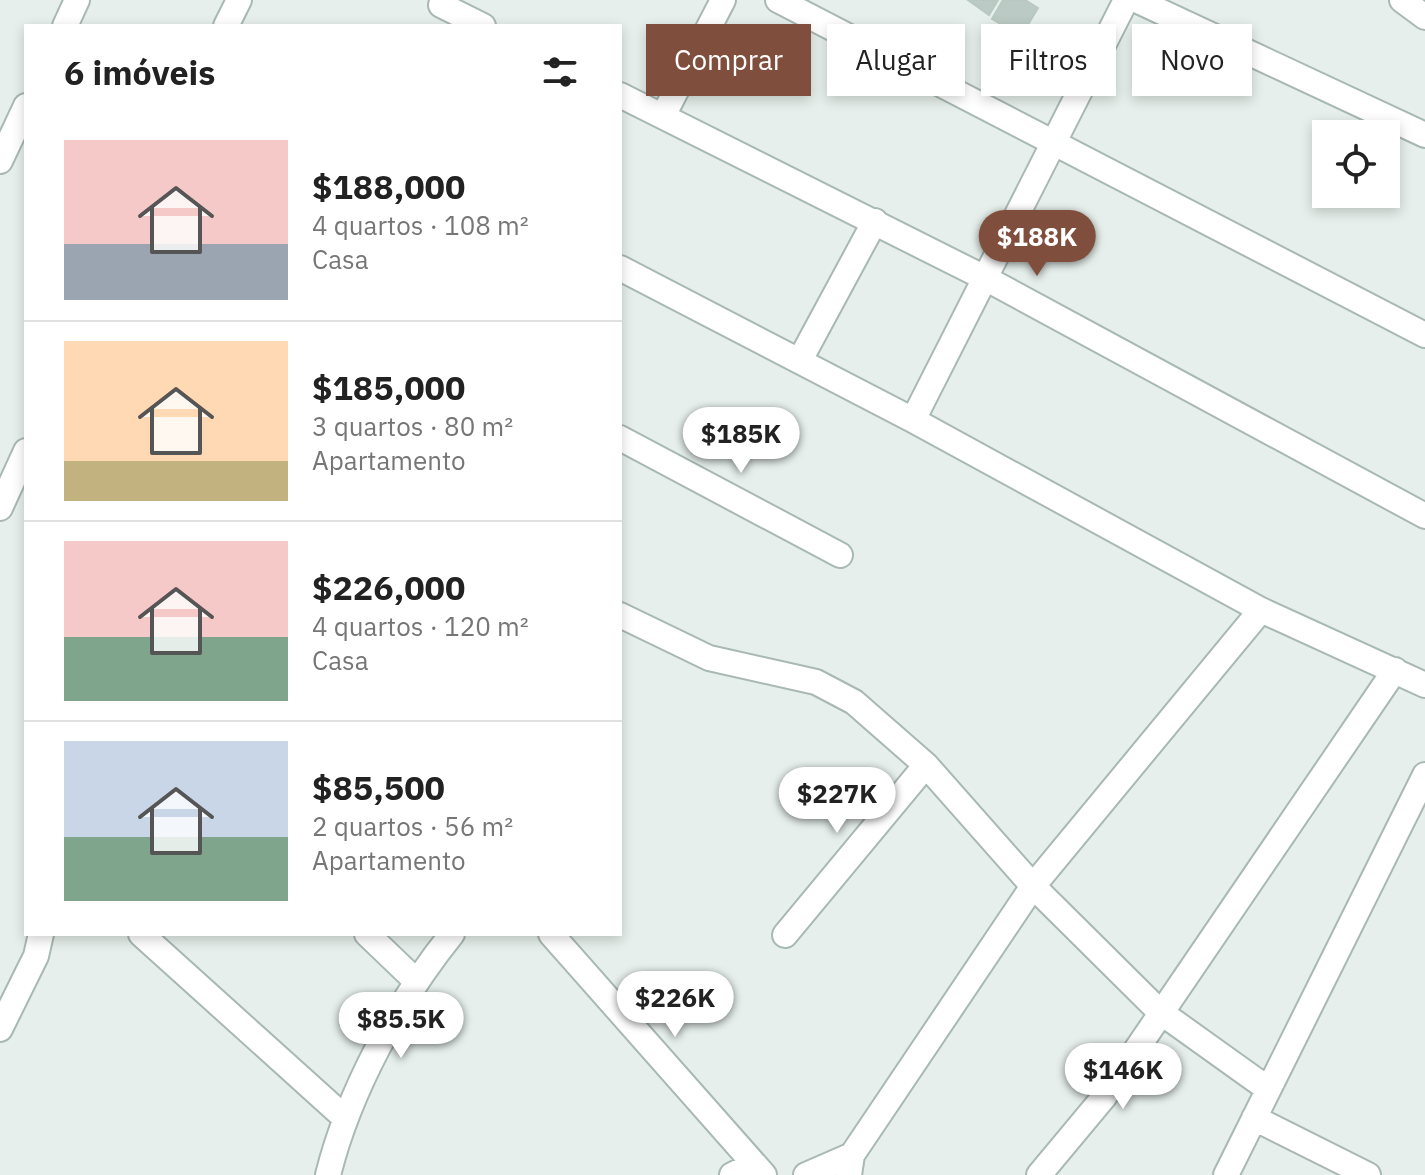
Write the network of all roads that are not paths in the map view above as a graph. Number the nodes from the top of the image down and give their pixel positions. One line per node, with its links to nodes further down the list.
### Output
1 (77, 0): 10 (street)
2 (239, 0): 11 (street)
3 (723, 0): 14 (street)
4 (778, 0): 17 (street)
5 (1126, 0): 17 (street)
6 (1136, 0): 16 (street)
7 (1402, 0): 9 (street)
8 (438, 10): 12 (street)
9 (1425, 17)
10 (66, 24)
11 (227, 24)
12 (477, 24)
13 (622, 96): 14 (street)
14 (663, 116): 19 (street)
15 (17, 118): 18 (street)
16 (1425, 135)
17 (1053, 142): 21 (street); 22 (street)
18 (0, 161)
19 (875, 221): 21 (street); 23 (street)
20 (622, 269): 23 (street)
21 (983, 277): 24 (street); 28 (street)
22 (1425, 335)
23 (800, 360): 24 (street)
24 (913, 420): 30 (street)
25 (622, 439): 29 (street)
26 (24, 455): 27 (street)
27 (0, 508)
28 (1425, 516)
29 (840, 555)
30 (1261, 610): 32 (street); 36 (street)
31 (622, 616): 34 (street)
32 (1395, 670): 33 (street); 44 (street)
33 (1425, 685)
34 (926, 765): 36 (street); 37 (street)
35 (1423, 783): 46 (street)
36 (1033, 886): 44 (street); 49 (street)
37 (785, 935)
38 (41, 936): 45 (street)
39 (143, 936): 47 (street)
40 (369, 936): 43 (street)
41 (450, 936): 43 (street)
42 (553, 936): 50 (street)
43 (415, 980): 47 (street)
44 (1159, 1011): 46 (street); 53 (street)
45 (0, 1029)
46 (1268, 1089): 48 (street)
47 (345, 1118): 51 (street)
48 (1254, 1118): 54 (street); 55 (street)
49 (850, 1165): 52 (street)
50 (750, 1171)
51 (328, 1175)
52 (806, 1175)
53 (1039, 1175)
54 (1226, 1175)
55 (1368, 1175)

